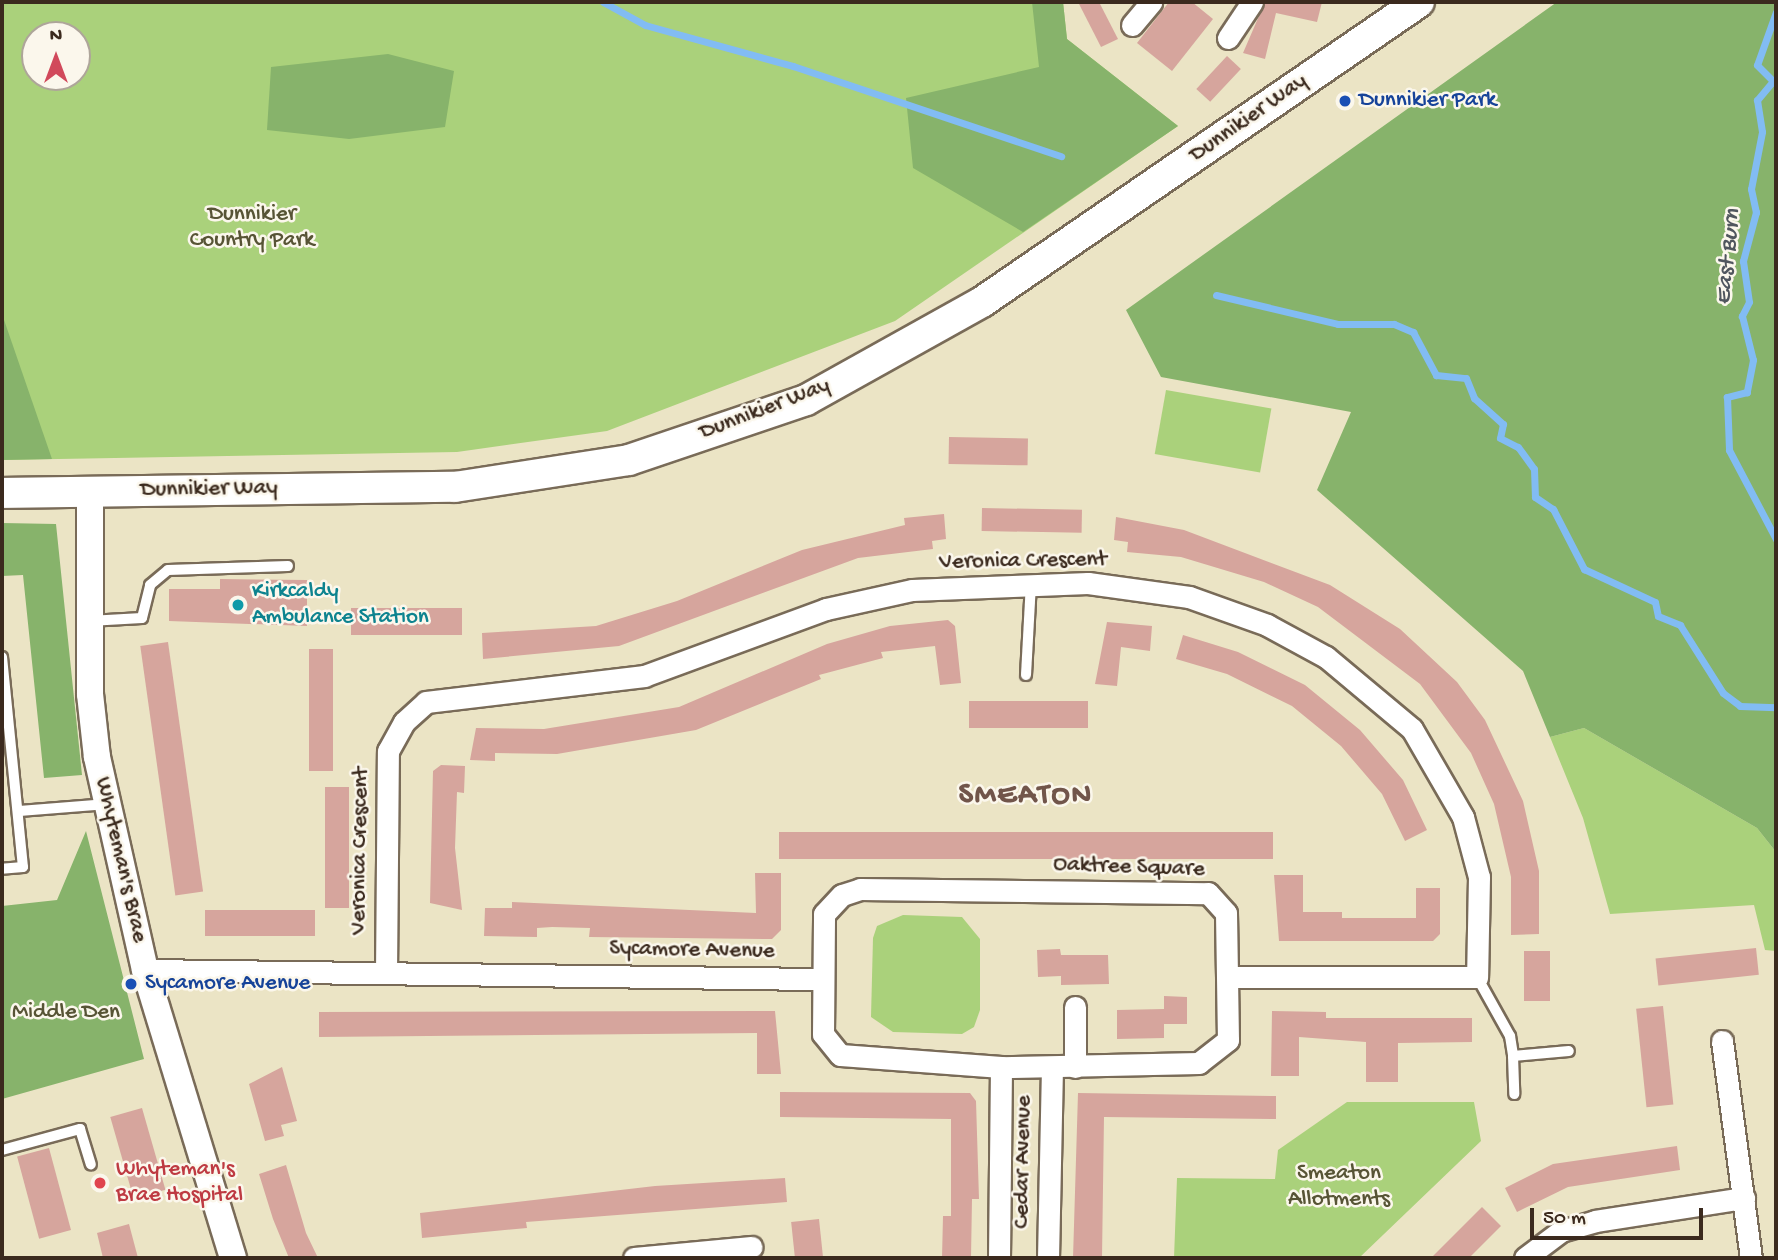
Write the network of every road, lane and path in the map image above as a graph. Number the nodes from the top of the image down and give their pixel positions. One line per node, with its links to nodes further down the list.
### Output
1 (1151, 2): 4 (street)
2 (1252, 2): 5 (street)
3 (1419, 2): 6 (main road, Dunnikier Way)
4 (1132, 25)
5 (1228, 38)
6 (90, 492): 7 (main road, Dunnikier Way); 10 (street, Whyteman's Brae)
7 (2, 493)
8 (288, 566): 10 (lane)
9 (1031, 584): 12 (lane); 17 (street, Veronica Crescent); 19 (street, Veronica Crescent)
10 (89, 621): 13 (street, Whyteman's Brae)
11 (2, 657): 14 (lane)
12 (1026, 675)
13 (106, 804): 14 (lane); 16 (street, Whyteman's Brae)
14 (18, 811): 15 (lane)
15 (2, 869)
16 (145, 970): 17 (street, Sycamore Avenue); 33 (street, Whyteman's Brae)
17 (386, 973): 20 (street, Sycamore Avenue)
18 (1228, 977): 19 (street); 20 (street, Oaktree Square); 27 (street, Oaktree Square)
19 (1477, 977): 24 (lane)
20 (819, 979): 25 (street, Oaktree Square)
21 (1075, 1007): 27 (street)
22 (1722, 1041): 31 (street)
23 (1569, 1051): 24 (lane)
24 (1513, 1056): 28 (lane)
25 (1001, 1067): 26 (street, Oaktree Square); 35 (street, Cedar Avenue)
26 (1052, 1067): 27 (street, Oaktree Square); 36 (street, Cedar Avenue)
27 (1075, 1067)
28 (1514, 1094)
29 (2, 1150): 30 (lane)
30 (91, 1164)
31 (1744, 1198): 37 (street); 38 (street)
32 (751, 1247): 34 (street)
33 (233, 1258)
34 (634, 1258)
35 (999, 1258)
36 (1048, 1258)
37 (1525, 1258)
38 (1751, 1258)

